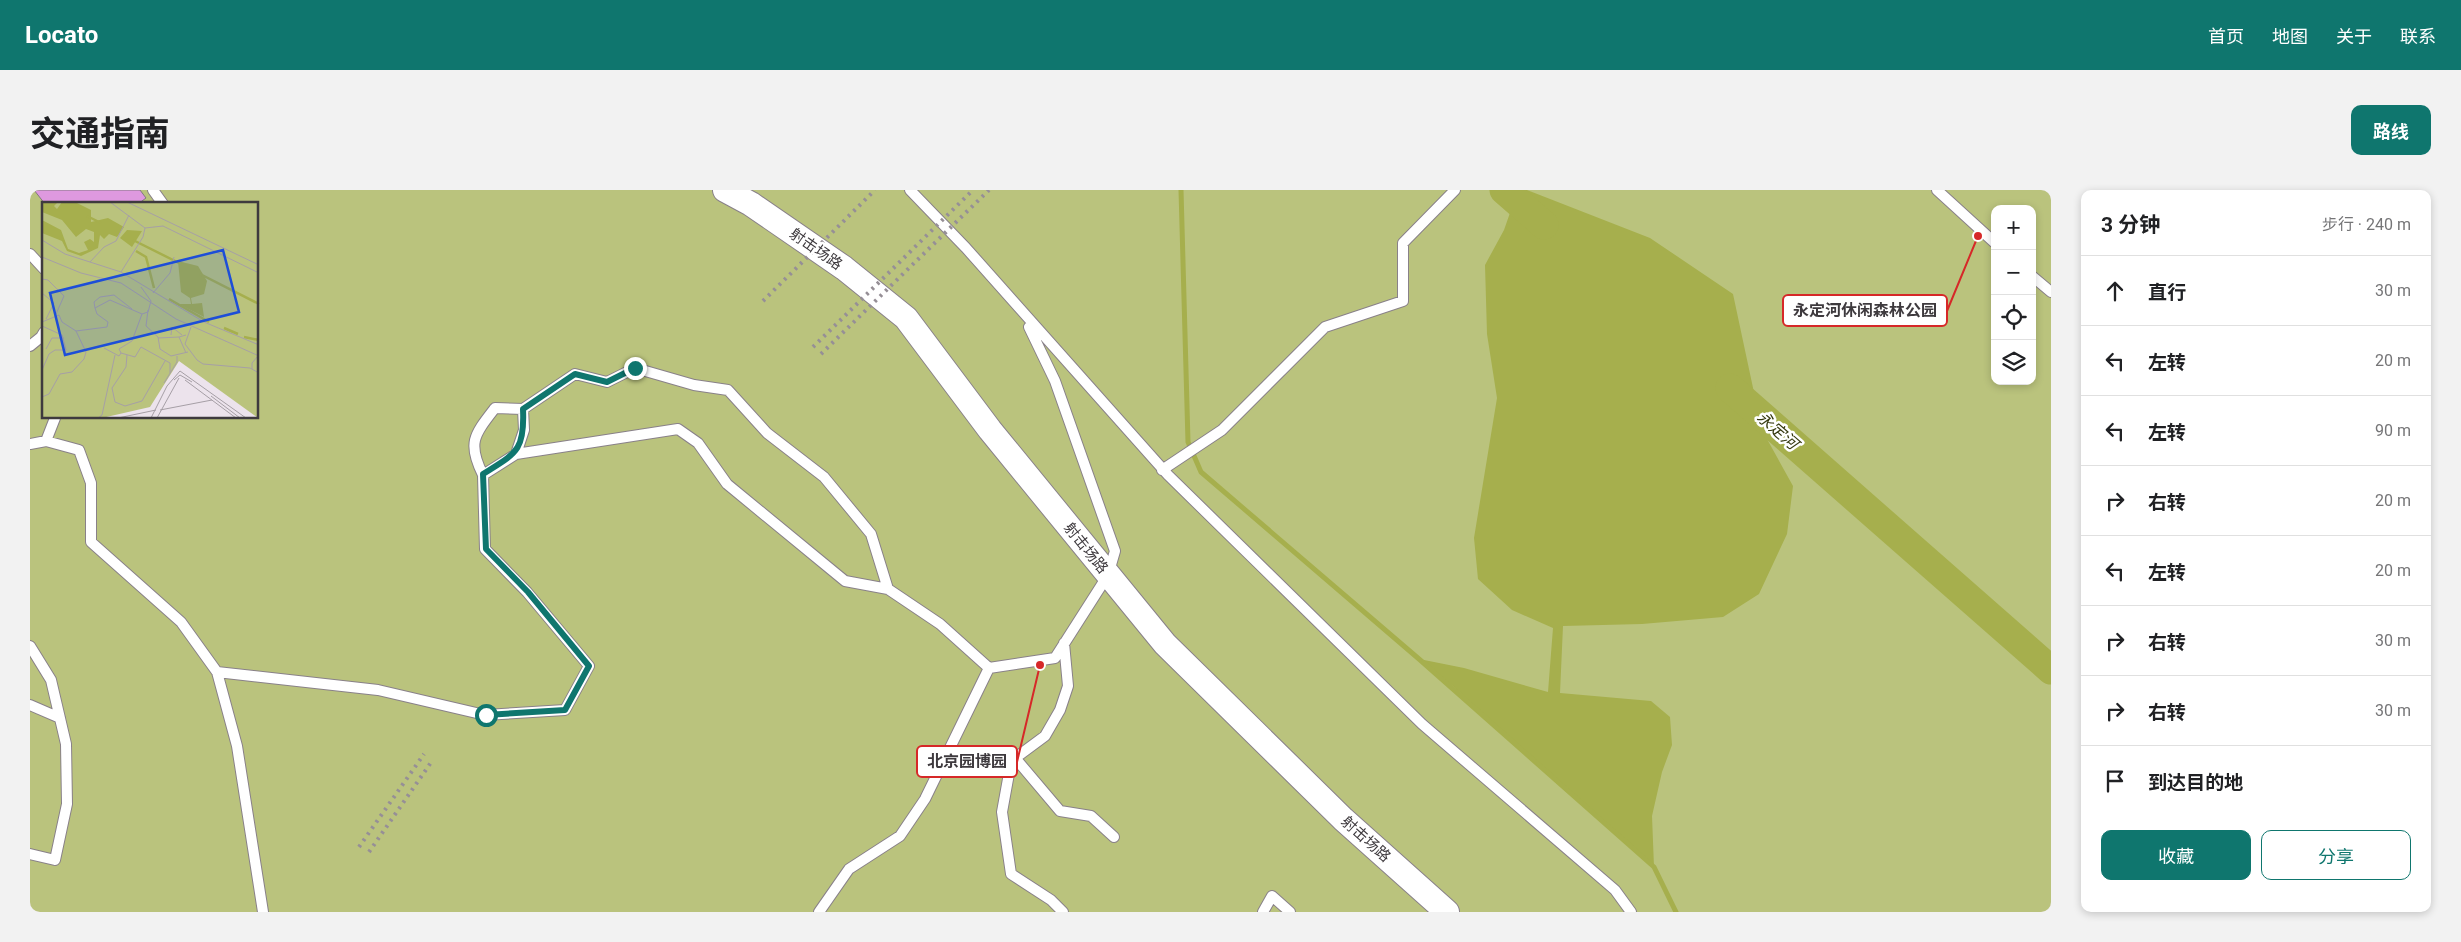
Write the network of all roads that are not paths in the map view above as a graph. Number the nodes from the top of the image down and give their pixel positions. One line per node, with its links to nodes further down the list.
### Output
1 (153, 190): 6 (lane)
2 (725, 190): 22 (street, 射击场路)
3 (910, 190): 12 (lane)
4 (1455, 190): 20 (lane)
5 (1937, 190): 7 (lane)
6 (162, 202)
7 (1991, 239)
8 (30, 254): 9 (lane)
9 (42, 267)
10 (2036, 279): 11 (lane)
11 (2051, 292)
12 (1024, 315): 20 (lane); 22 (lane)
13 (42, 334): 14 (lane)
14 (30, 346)
15 (523, 409): 19 (lane); 21 (lane); 23 (lane)
16 (55, 419): 17 (lane)
17 (46, 441): 18 (lane); 27 (lane)
18 (30, 444)
19 (516, 454): 21 (lane); 23 (lane)
20 (1162, 470): 39 (lane)
21 (483, 474): 27 (lane)
22 (1108, 575): 24 (lane); 38 (street, 射击场路)
23 (888, 590): 26 (lane)
24 (1064, 643): 26 (lane); 30 (lane)
25 (30, 646): 29 (lane)
26 (989, 668): 34 (lane)
27 (217, 672): 33 (lane)
28 (30, 705): 29 (lane)
29 (60, 718): 32 (lane)
30 (1016, 759): 31 (lane); 35 (lane)
31 (1114, 837)
32 (30, 854)
33 (263, 912)
34 (819, 912)
35 (1063, 912)
36 (1263, 912): 37 (lane)
37 (1290, 912)
38 (1447, 912)
39 (1631, 912)

